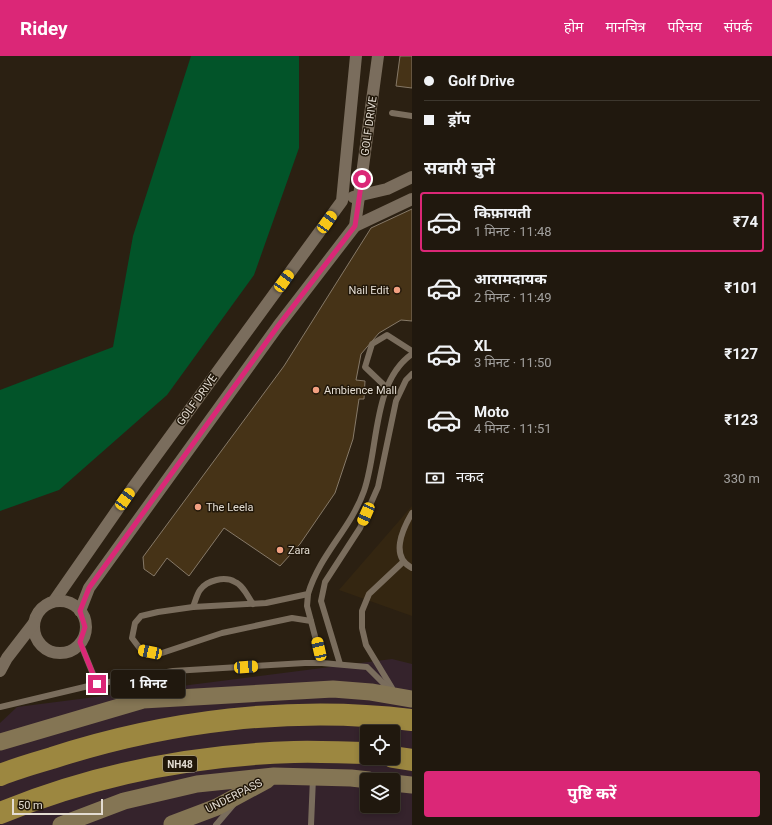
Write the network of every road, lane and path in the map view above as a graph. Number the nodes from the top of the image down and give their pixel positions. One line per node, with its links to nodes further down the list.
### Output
1 (356, 56): 8 (street, GOLF DRIVE)
2 (378, 56): 6 (street, GOLF DRIVE)
3 (392, 113): 4 (lane)
4 (412, 116)
5 (412, 177): 6 (street)
6 (360, 194): 8 (street); 9 (street, GOLF DRIVE)
7 (412, 199): 9 (street)
8 (342, 201): 18 (street, GOLF DRIVE)
9 (355, 226): 21 (street, GOLF DRIVE)
10 (412, 351): 13 (lane)
11 (412, 354): 13 (lane)
12 (412, 374): 26 (lane)
13 (387, 388): 17 (lane)
14 (412, 514): 15 (lane)
15 (403, 562): 16 (lane); 29 (lane)
16 (412, 568)
17 (308, 594): 19 (lane); 22 (lane)
18 (54, 601): 21 (street); 23 (street)
19 (253, 604): 20 (lane); 20 (lane)
20 (193, 607): 22 (lane)
21 (80, 611): 24 (street)
22 (312, 621): 25 (lane)
23 (34, 623): 24 (street); 27 (street)
24 (80, 642): 28 (lane)
25 (322, 663): 26 (lane); 28 (lane)
26 (340, 664): 29 (lane)
27 (0, 671)
28 (97, 684): 30 (lane)
29 (404, 697): 32 (main road)
30 (0, 707)
31 (412, 720): 36 (highway)
32 (0, 742)
33 (360, 753): 43 (highway, NH48)
34 (400, 758): 35 (highway)
35 (412, 760)
36 (0, 775)
37 (274, 776): 38 (main road); 42 (main road, UNDERPASS); 45 (main road)
38 (313, 777): 39 (main road); 47 (lane)
39 (360, 780)
40 (400, 784): 41 (main road)
41 (412, 786)
42 (243, 793): 44 (main road, UNDERPASS); 46 (lane)
43 (0, 813)
44 (172, 824)
45 (61, 825)
46 (216, 825)
47 (311, 825)

